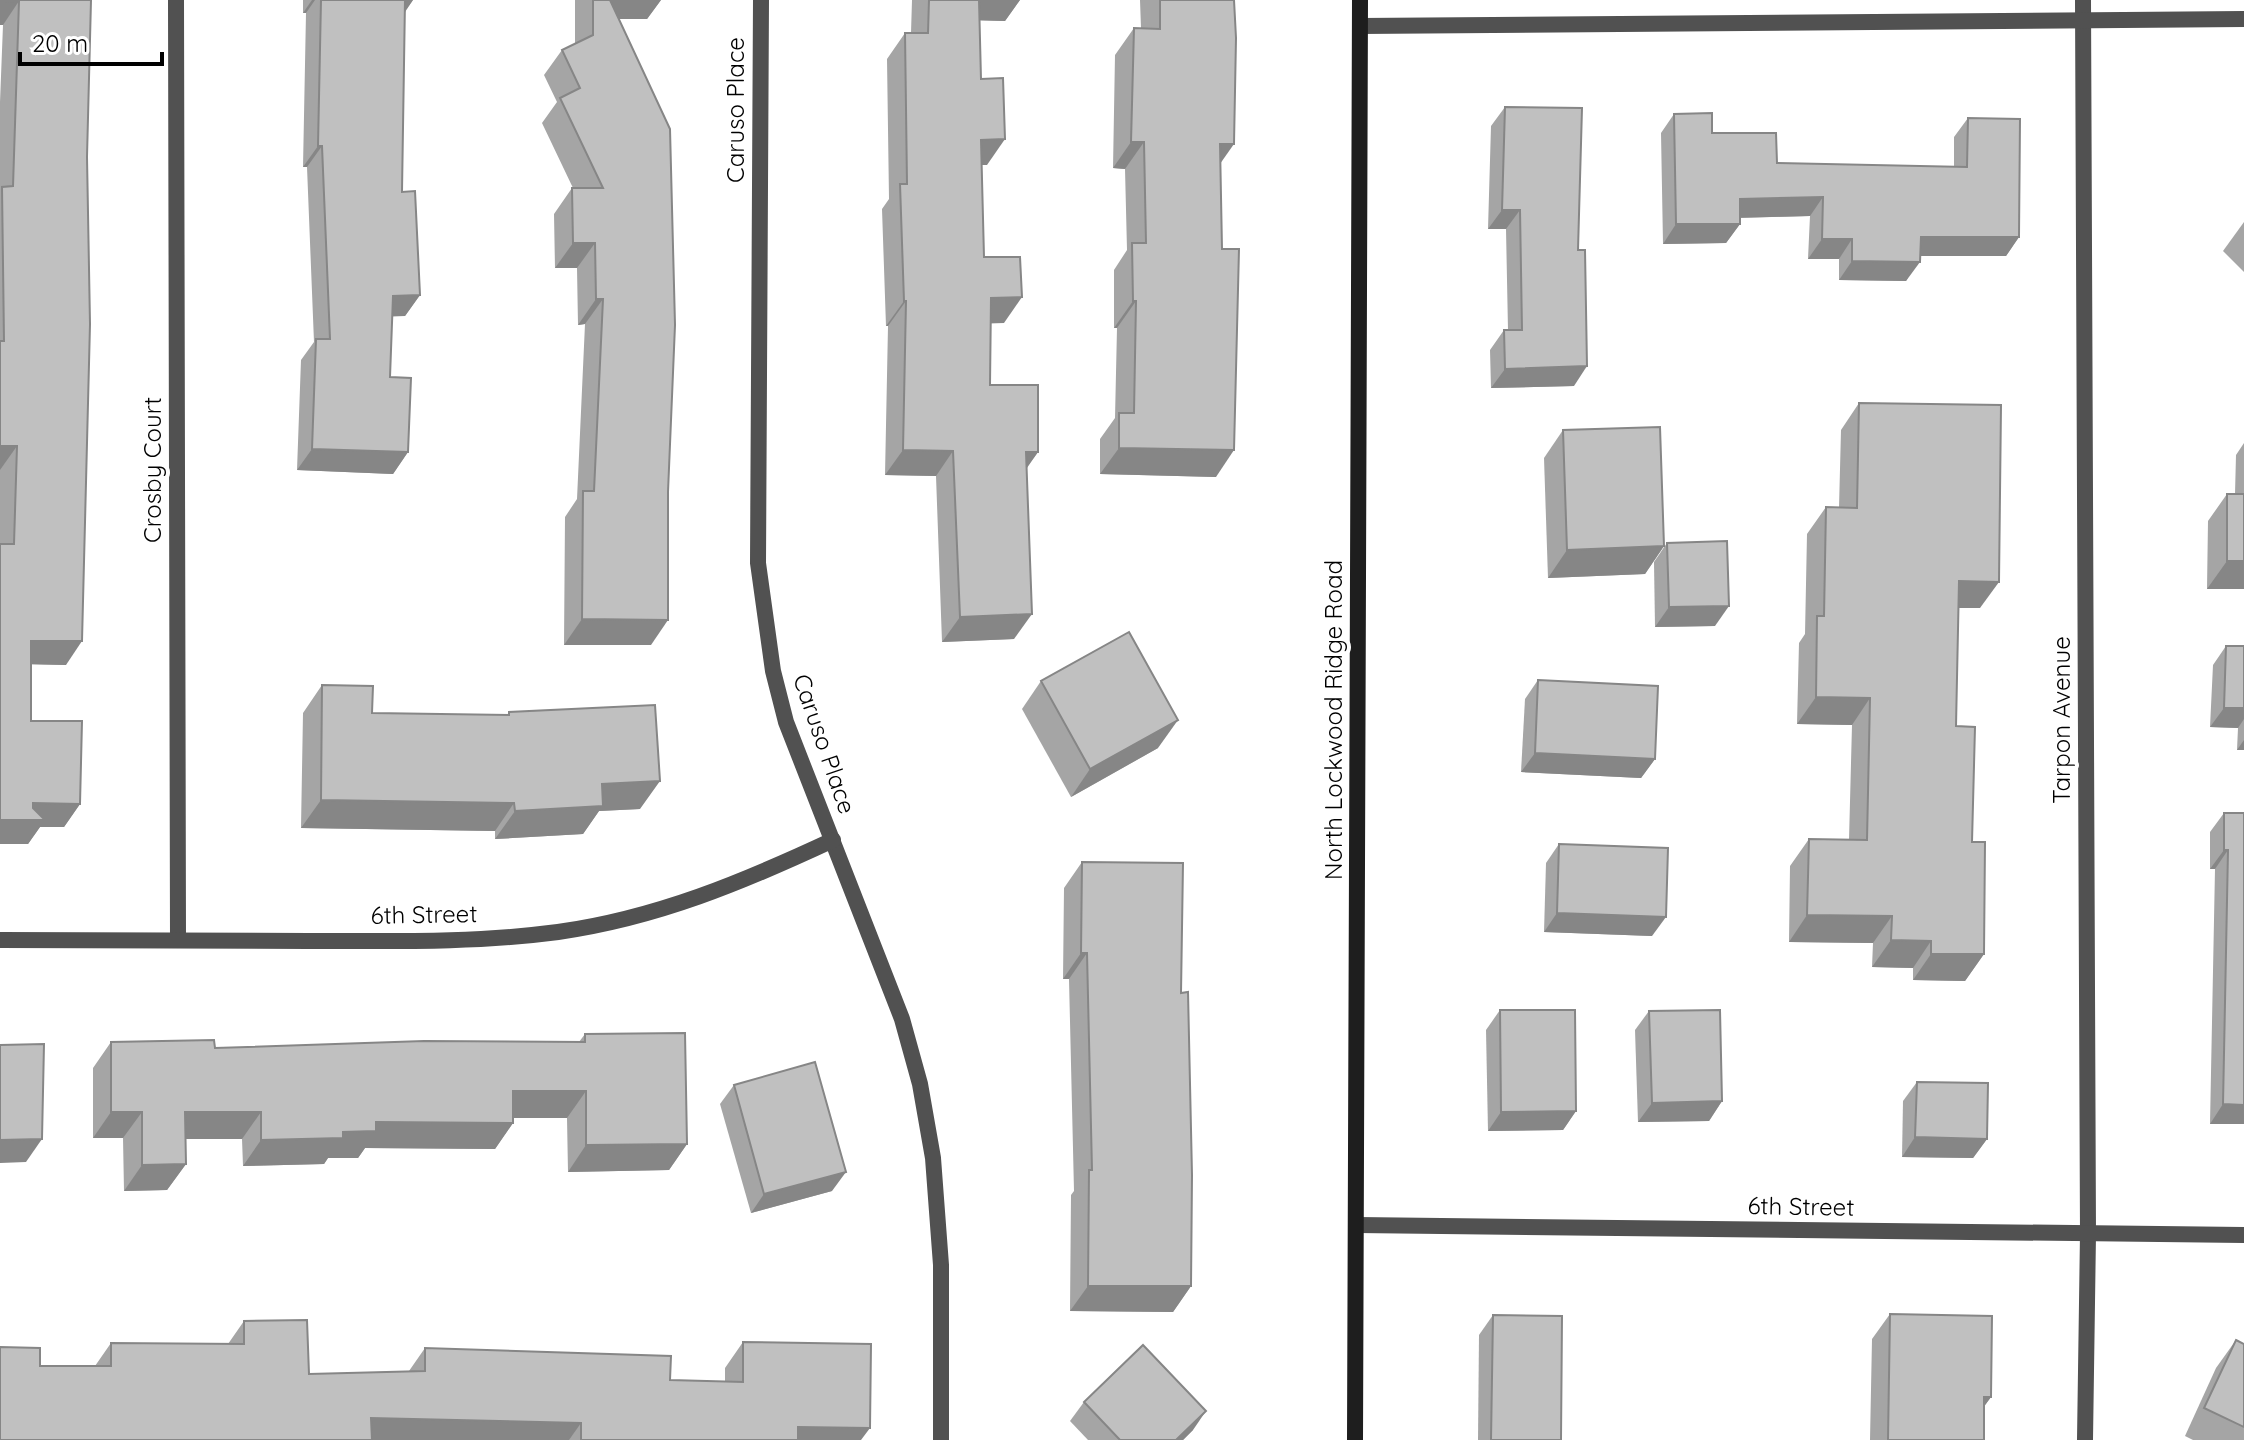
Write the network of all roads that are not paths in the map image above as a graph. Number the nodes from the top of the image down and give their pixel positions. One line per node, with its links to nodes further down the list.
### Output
1 (176, 0): 10 (street, Crosby Court)
2 (761, 0): 8 (street, Caruso Place)
3 (1360, 0): 7 (street, North Lockwood Ridge Road)
4 (2083, 0): 5 (street, Tarpon Avenue)
5 (2082, 19): 6 (street); 7 (street); 12 (street, Tarpon Avenue)
6 (2244, 19)
7 (1360, 26): 11 (street, North Lockwood Ridge Road)
8 (833, 840): 10 (street, 6th Street); 14 (street, Caruso Place)
9 (0, 940): 10 (street, 6th Street)
10 (178, 940)
11 (1357, 1225): 12 (street, 6th Street); 15 (street, North Lockwood Ridge Road)
12 (2088, 1234): 13 (street, 6th Street); 16 (street, Tarpon Avenue)
13 (2244, 1235)
14 (941, 1440)
15 (1355, 1440)
16 (2085, 1440)

